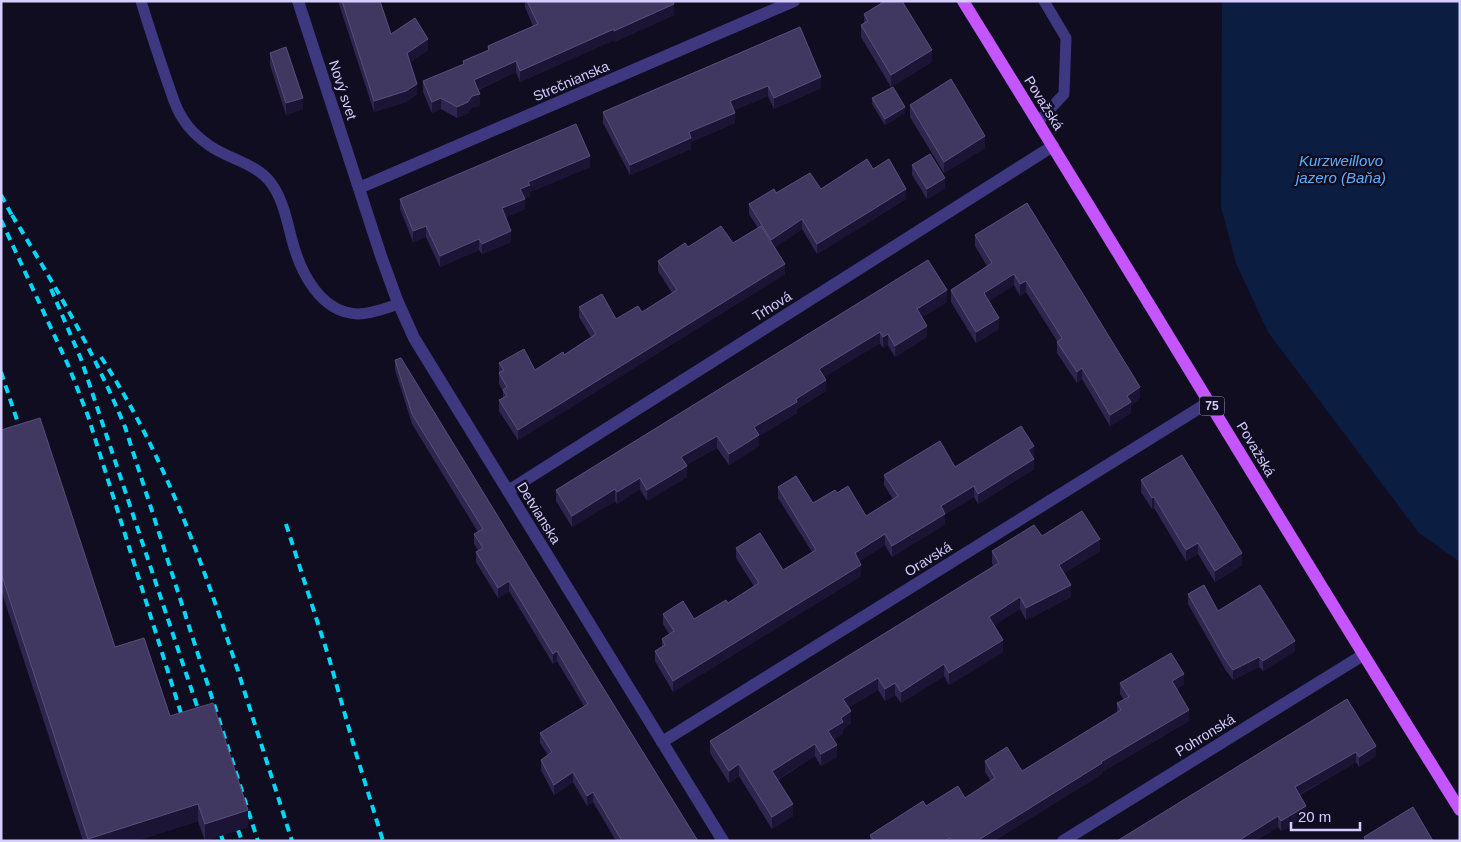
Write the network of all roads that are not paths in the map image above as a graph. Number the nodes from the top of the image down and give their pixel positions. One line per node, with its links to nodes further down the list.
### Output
1 (141, 1): 9 (lane)
2 (298, 1): 8 (street, Nový svet)
3 (794, 1): 8 (street, Strečnianska)
4 (963, 1): 6 (main road, Považská / 75)
5 (1044, 1): 6 (lane)
6 (1038, 122): 7 (main road, Považská / 75)
7 (1053, 146): 10 (main road, Považská / 75); 11 (street, Trhová)
8 (359, 188): 9 (street, Detvianska)
9 (399, 304): 11 (street, Detvianska)
10 (1209, 402): 12 (main road, Považská / 75); 13 (street, Oravská)
11 (508, 491): 13 (street, Detvianska)
12 (1363, 655): 14 (main road, Považská / 75); 16 (street, Pohronská)
13 (662, 742): 15 (street, Detvianska)
14 (1460, 810)
15 (723, 841)
16 (1063, 841)

